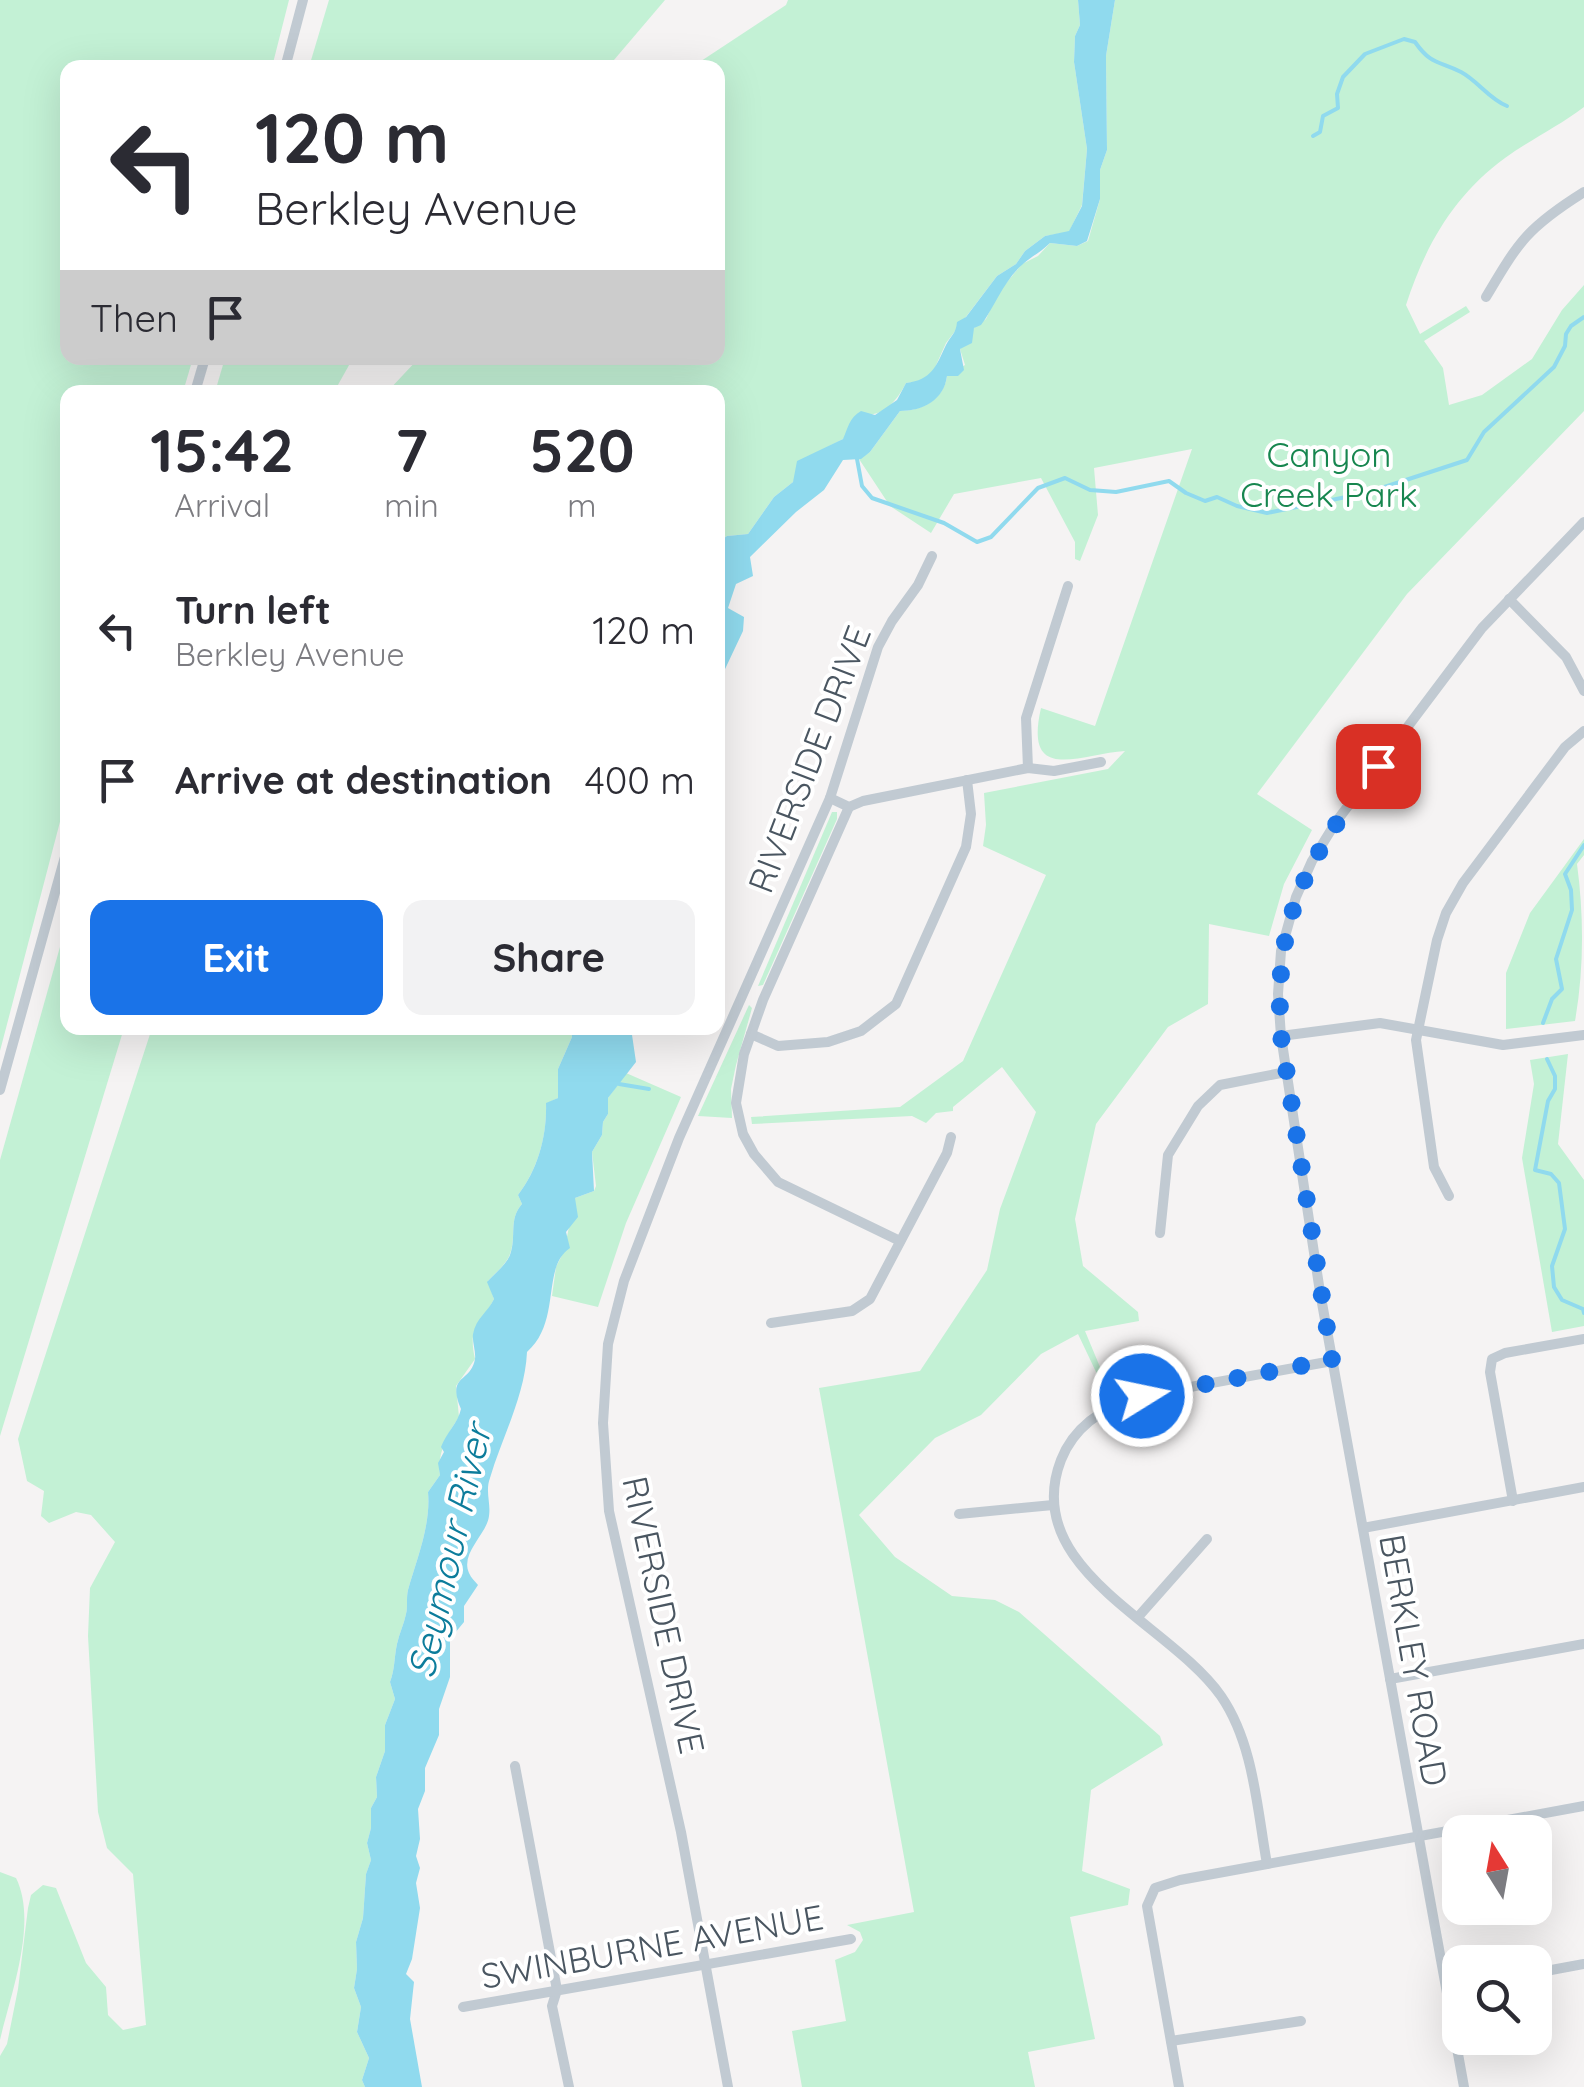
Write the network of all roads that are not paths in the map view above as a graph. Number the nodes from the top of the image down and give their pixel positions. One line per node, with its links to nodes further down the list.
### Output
1 (303, 0): 2 (street)
2 (288, 60)
3 (1584, 192): 4 (street)
4 (1486, 297)
5 (1584, 522): 8 (street, BERKLEY ROAD)
6 (932, 556): 14 (street, RIVERSIDE DRIVE)
7 (1068, 586): 12 (street)
8 (1509, 598): 9 (street); 22 (street, BERKLEY ROAD)
9 (1584, 691)
10 (1584, 732): 19 (street)
11 (1102, 762): 12 (street)
12 (1028, 768): 13 (street)
13 (967, 780): 15 (street); 20 (street)
14 (830, 798): 15 (street); 17 (street, RIVERSIDE DRIVE)
15 (849, 808): 18 (street, RIVERSIDE DRIVE)
16 (60, 875): 24 (street)
17 (746, 992): 18 (street); 47 (street, RIVERSIDE DRIVE)
18 (764, 1000): 20 (street, RIVERSIDE DRIVE)
19 (1418, 1029): 21 (street); 22 (street); 26 (street)
20 (752, 1034): 28 (street, RIVERSIDE DRIVE)
21 (1584, 1035)
22 (1281, 1036): 23 (street, BERKLEY ROAD)
23 (1286, 1072): 27 (street); 31 (street, BERKLEY ROAD)
24 (0, 1090)
25 (951, 1137): 28 (street)
26 (1450, 1196)
27 (1160, 1232)
28 (900, 1241): 29 (street)
29 (771, 1323)
30 (1584, 1339): 33 (street)
31 (1332, 1360): 34 (street); 36 (street, BERKLEY ROAD)
32 (1584, 1488): 33 (street)
33 (1514, 1501): 36 (street)
34 (1053, 1505): 35 (street); 38 (street)
35 (959, 1514)
36 (1363, 1528): 40 (street, BERKLEY ROAD)
37 (1207, 1538): 38 (street)
38 (1138, 1617): 44 (street)
39 (1584, 1644): 40 (street)
40 (1390, 1680): 43 (street, BERKLEY ROAD)
41 (514, 1766): 50 (street)
42 (1584, 1806): 43 (street)
43 (1418, 1837): 44 (street); 48 (street, BERKLEY ROAD)
44 (1267, 1864): 53 (street)
45 (851, 1939): 47 (street, SWINBURNE AVENUE)
46 (1584, 1964): 49 (street)
47 (707, 1966): 50 (street, SWINBURNE AVENUE); 56 (street, RIVERSIDE DRIVE)
48 (1442, 1967)
49 (1552, 1970)
50 (557, 1990): 51 (street, SWINBURNE AVENUE); 55 (street)
51 (463, 2007)
52 (1301, 2021): 53 (street)
53 (1170, 2041): 57 (street)
54 (1458, 2055): 58 (street, BERKLEY ROAD)
55 (569, 2087)
56 (728, 2087)
57 (1179, 2087)
58 (1464, 2087)

